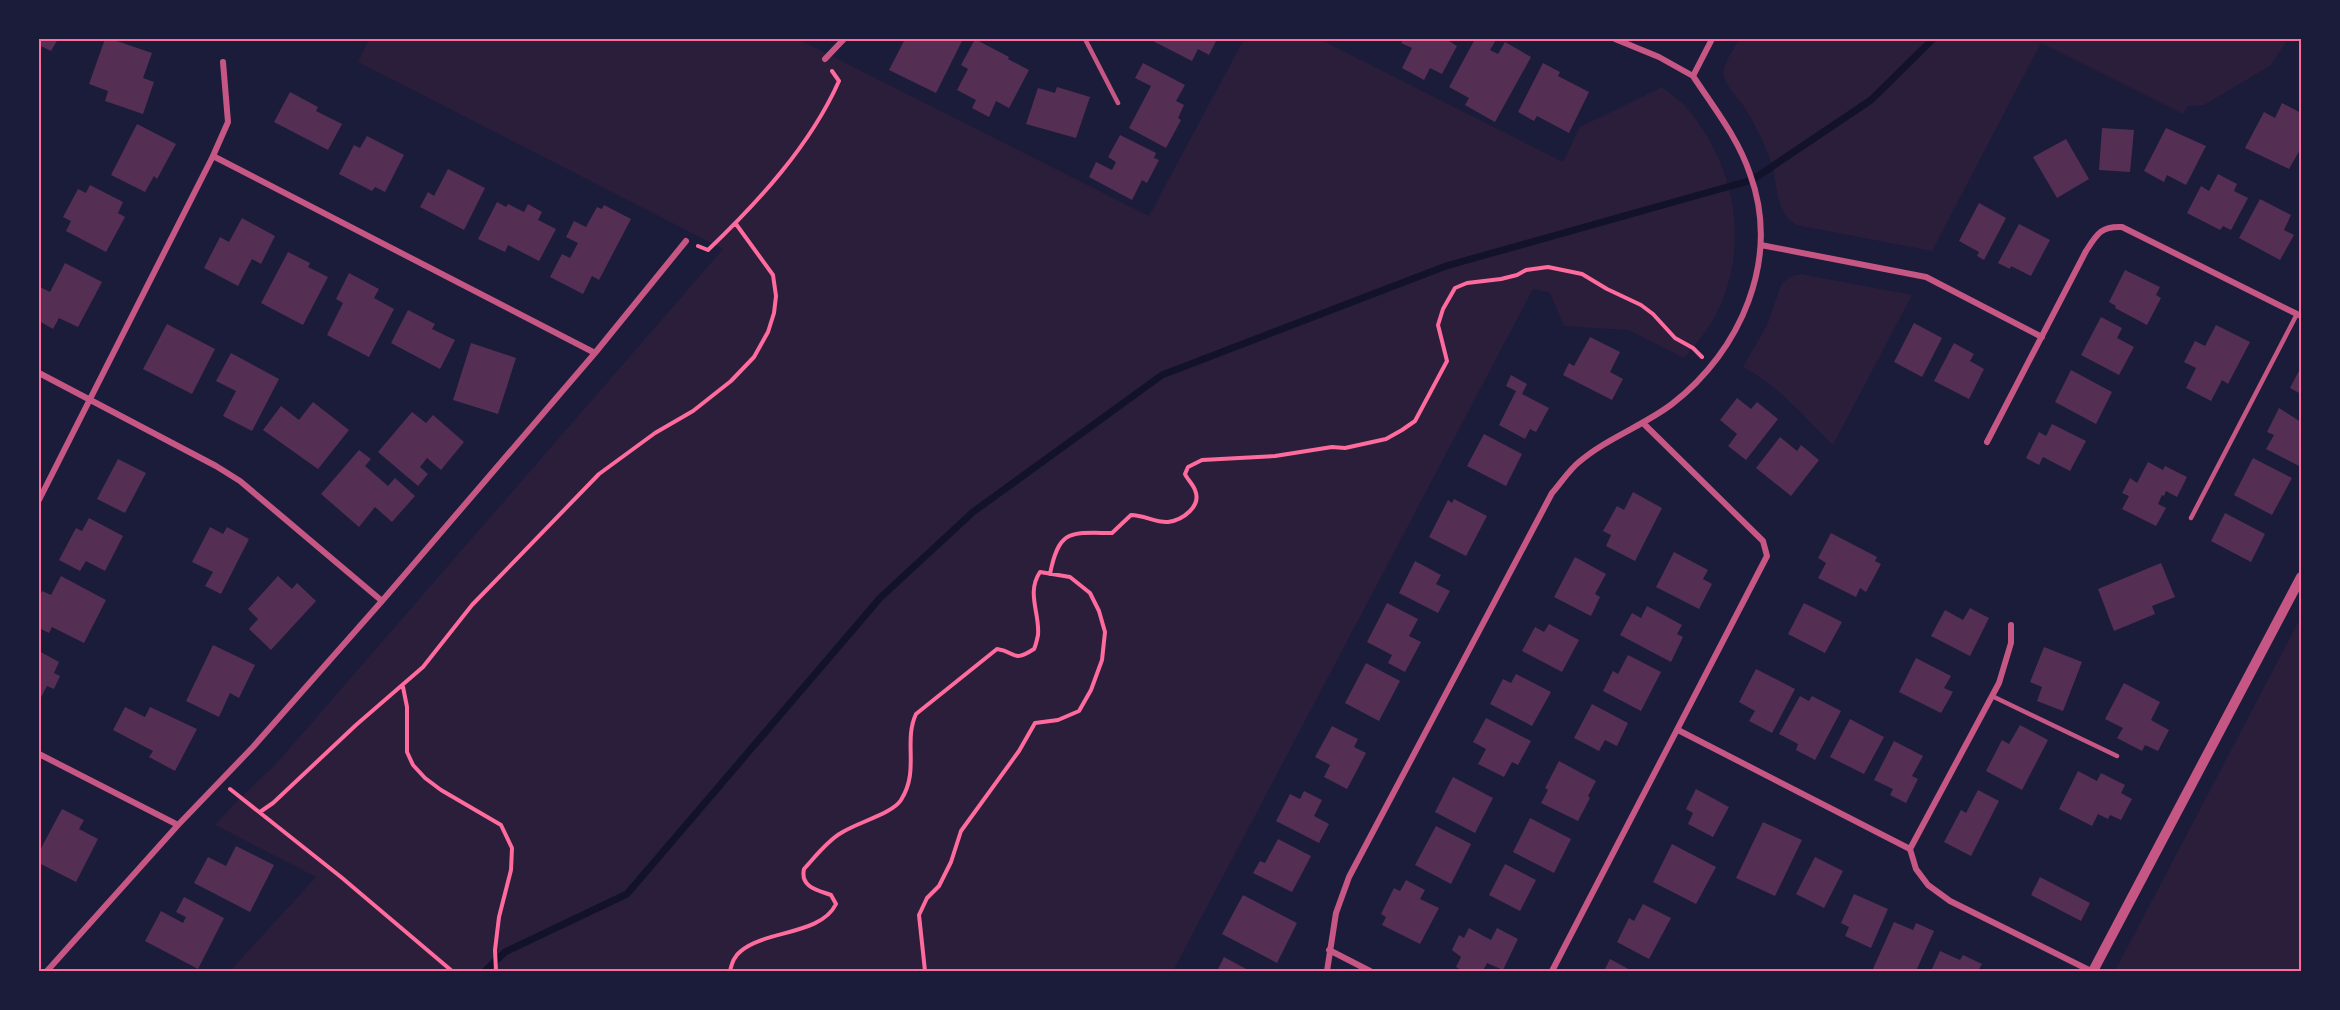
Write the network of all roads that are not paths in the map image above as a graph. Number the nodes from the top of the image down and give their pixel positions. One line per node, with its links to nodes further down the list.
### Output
1 (844, 39): 5 (street)
2 (1085, 39): 8 (lane)
3 (1614, 39): 7 (street)
4 (1712, 39): 7 (street)
5 (825, 59)
6 (223, 62): 9 (street)
7 (1693, 76): 11 (street)
8 (1118, 103)
9 (213, 156): 14 (street); 16 (street)
10 (686, 241): 14 (street)
11 (1761, 245): 13 (street); 17 (street)
12 (2299, 315): 13 (street); 20 (lane)
13 (2042, 337): 18 (street)
14 (596, 353): 22 (street)
15 (39, 373): 16 (street)
16 (91, 400): 19 (street); 22 (street)
17 (1643, 423): 25 (street); 30 (street)
18 (1987, 441)
19 (39, 500)
20 (2192, 518)
21 (2301, 576): 35 (street)
22 (382, 601): 28 (street)
23 (2011, 625): 24 (street)
24 (1992, 696): 27 (lane); 29 (street)
25 (1678, 730): 29 (street); 34 (street)
26 (39, 754): 28 (street)
27 (2117, 756)
28 (178, 825): 31 (street)
29 (1910, 849): 35 (street)
30 (1329, 951): 32 (street); 33 (street)
31 (47, 971)
32 (1327, 971)
33 (1370, 971)
34 (1552, 971)
35 (2092, 971)

